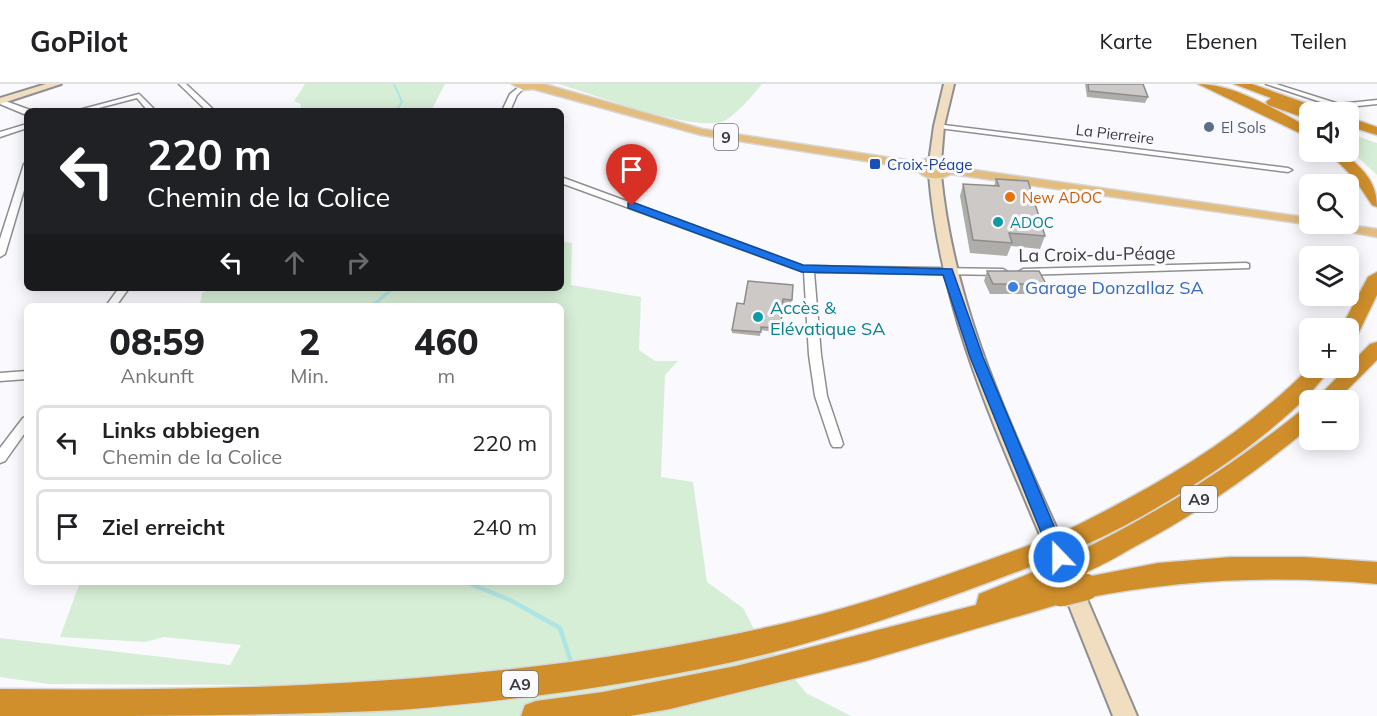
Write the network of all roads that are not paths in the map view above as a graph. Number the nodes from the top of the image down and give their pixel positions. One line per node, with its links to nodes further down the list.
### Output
1 (56, 84): 10 (main road)
2 (182, 84): 15 (street)
3 (949, 84): 20 (main road)
4 (1204, 84): 22 (highway)
5 (1220, 84): 18 (highway)
6 (1240, 84): 12 (highway)
7 (1269, 84): 11 (street)
8 (537, 85): 9 (main road); 28 (main road, 9)
9 (519, 86): 16 (street)
10 (2, 102): 17 (street)
11 (1377, 102)
12 (1299, 103)
13 (90, 108): 14 (street)
14 (149, 108)
15 (208, 108)
16 (507, 108)
17 (24, 111)
18 (1299, 111)
19 (1359, 124): 23 (highway)
20 (939, 126): 28 (main road); 29 (street, La Pierreire)
21 (24, 127): 25 (street)
22 (1299, 128)
23 (1377, 130)
24 (1359, 132): 26 (highway)
25 (0, 135)
26 (1377, 138)
27 (1345, 162): 32 (highway)
28 (935, 168): 33 (main road, 9); 39 (main road)
29 (1288, 170)
30 (24, 180): 36 (street)
31 (564, 181): 38 (street, La Croix-du-Péage)
32 (1377, 202)
33 (1299, 220)
34 (1359, 230): 35 (main road)
35 (1377, 233)
36 (1, 248)
37 (1246, 266): 39 (street, La Croix-du-Péage)
38 (809, 270): 39 (street, La Croix-du-Péage); 51 (street)
39 (948, 271): 57 (main road)
40 (1377, 277): 42 (highway)
41 (1377, 301): 43 (highway)
42 (1356, 318)
43 (1359, 321)
44 (1377, 348): 48 (highway)
45 (24, 375): 46 (street)
46 (0, 377)
47 (1310, 378): 53 (highway, A9)
48 (1335, 390)
49 (1299, 423): 53 (highway, A9)
50 (24, 425): 52 (street)
51 (837, 444)
52 (0, 458)
53 (1064, 569): 54 (highway); 55 (highway, A9); 56 (highway, A9)
54 (1377, 573)
55 (0, 703)
56 (536, 716)
57 (1125, 716)

